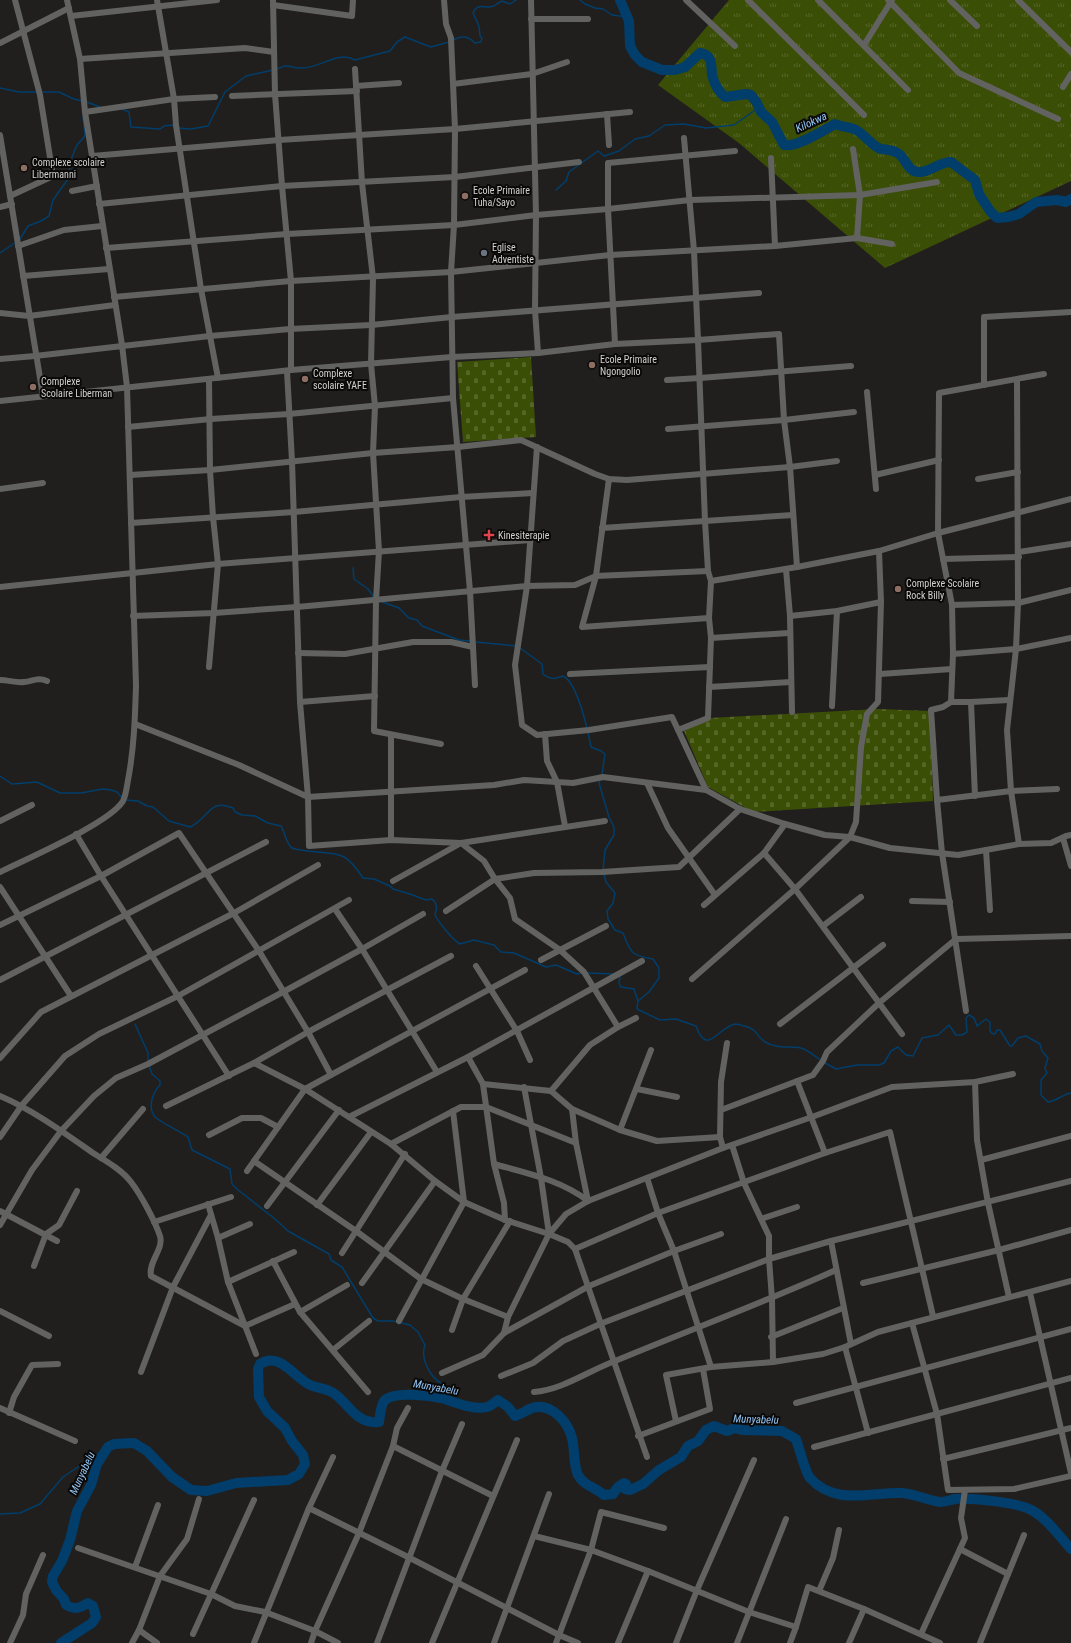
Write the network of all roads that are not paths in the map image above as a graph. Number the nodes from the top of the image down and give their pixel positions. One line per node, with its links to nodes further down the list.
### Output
1 (15, 0): 20 (street)
2 (67, 0): 15 (street)
3 (217, 0): 14 (street)
4 (353, 0): 13 (street)
5 (444, 0): 33 (street)
6 (531, 0): 17 (street)
7 (686, 0): 23 (street)
8 (748, 0): 44 (street)
9 (818, 0): 22 (street)
10 (950, 0): 19 (street)
11 (1018, 0): 25 (street)
12 (890, 1): 22 (street); 45 (street)
13 (273, 2): 24 (street)
14 (158, 3): 16 (street); 26 (street)
15 (69, 8): 16 (street); 20 (street)
16 (71, 16): 27 (street)
17 (531, 19): 18 (street); 30 (street)
18 (588, 19)
19 (977, 26)
20 (23, 31): 21 (street); 69 (street)
21 (0, 43)
22 (864, 45): 36 (street)
23 (734, 46)
24 (274, 52): 26 (street); 37 (street)
25 (1071, 52)
26 (166, 54): 27 (street); 40 (street)
27 (80, 58): 41 (street)
28 (567, 62): 30 (street)
29 (355, 69): 35 (street)
30 (532, 74): 33 (street); 46 (street)
31 (1071, 74): 34 (street)
32 (399, 83): 35 (street)
33 (453, 84): 47 (street)
34 (1063, 87)
35 (356, 88): 37 (street); 49 (street)
36 (908, 90)
37 (275, 94): 38 (street); 51 (street)
38 (232, 96)
39 (215, 97): 40 (street)
40 (174, 99): 41 (street); 53 (street)
41 (85, 112): 56 (street)
42 (630, 112): 43 (street)
43 (607, 114): 46 (street); 52 (street)
44 (864, 115)
45 (1058, 119)
46 (533, 121): 47 (street); 60 (street)
47 (455, 129): 49 (street); 61 (street)
48 (0, 135): 69 (street)
49 (359, 135): 51 (street); 62 (street)
50 (684, 138): 57 (street)
51 (279, 140): 53 (street); 65 (street)
52 (608, 145)
53 (179, 148): 56 (street); 67 (street)
54 (853, 149): 68 (street)
55 (735, 150): 57 (street)
56 (92, 156): 64 (street)
57 (686, 156): 71 (street); 75 (street)
58 (771, 158): 70 (street)
59 (578, 162): 60 (street)
60 (534, 166): 61 (street); 76 (street)
61 (455, 177): 62 (street); 77 (street)
62 (362, 182): 65 (street); 79 (street)
63 (937, 182): 68 (street)
64 (97, 186): 66 (street); 73 (street)
65 (282, 186): 67 (street); 80 (street)
66 (72, 191)
67 (188, 194): 73 (street); 82 (street)
68 (860, 195): 70 (street); 81 (street)
69 (10, 196): 72 (street)
70 (774, 199): 71 (street); 85 (street)
71 (690, 200): 75 (street); 87 (street)
72 (12, 204): 74 (street); 84 (street)
73 (99, 204): 78 (street)
74 (0, 207)
75 (608, 209): 76 (street); 88 (street)
76 (536, 215): 77 (street); 89 (street)
77 (454, 225): 79 (street); 91 (street)
78 (102, 226): 84 (street); 86 (street)
79 (367, 230): 80 (street); 93 (street)
80 (287, 234): 82 (street); 94 (street)
81 (857, 238): 83 (street); 85 (street)
82 (194, 243): 86 (street); 95 (street)
83 (892, 244)
84 (18, 246): 92 (street)
85 (775, 246): 87 (street)
86 (106, 248): 90 (street)
87 (694, 251): 88 (street); 97 (street)
88 (610, 255): 89 (street); 99 (street)
89 (534, 262): 91 (street); 101 (street)
90 (109, 269): 92 (street); 98 (street)
91 (451, 272): 93 (street); 105 (street)
92 (23, 276): 104 (street)
93 (373, 278): 94 (street); 106 (street)
94 (291, 281): 95 (street); 107 (street)
95 (201, 288): 98 (street); 108 (street)
96 (759, 292): 97 (street)
97 (696, 297): 99 (street); 109 (street)
98 (114, 298): 100 (street)
99 (613, 304): 101 (street); 110 (street)
100 (115, 305): 104 (street); 111 (street)
101 (535, 310): 105 (street); 112 (street)
102 (1071, 312): 126 (street)
103 (0, 313): 104 (street)
104 (28, 316): 113 (street)
105 (452, 317): 106 (street); 114 (street)
106 (371, 326): 107 (street); 116 (street)
107 (290, 329): 108 (street); 118 (street)
108 (210, 336): 111 (street); 121 (street)
109 (698, 340): 110 (street); 119 (street); 122 (street)
110 (615, 344): 112 (street)
111 (122, 345): 113 (street); 127 (street)
112 (538, 353): 114 (street)
113 (35, 356): 115 (street); 129 (street)
114 (452, 358): 116 (street); 130 (street)
115 (0, 359)
116 (371, 364): 118 (street); 132 (street)
117 (851, 366): 119 (street)
118 (289, 370): 121 (street); 134 (street)
119 (781, 372): 122 (street); 136 (street)
120 (1044, 374): 125 (street)
121 (218, 378): 123 (street)
122 (700, 378): 124 (street); 138 (street)
123 (209, 380): 127 (street); 135 (street)
124 (666, 380)
125 (1018, 380): 126 (street); 148 (street)
126 (984, 386): 143 (street)
127 (126, 387): 129 (street); 137 (street)
128 (867, 392): 149 (street)
129 (42, 396): 131 (street)
130 (453, 398): 132 (street); 141 (street)
131 (0, 401)
132 (375, 406): 134 (street); 142 (street)
133 (854, 412): 136 (street)
134 (289, 414): 135 (street); 144 (street)
135 (211, 419): 137 (street); 147 (street)
136 (784, 420): 138 (street); 146 (street)
137 (128, 427): 151 (street)
138 (703, 427): 139 (street); 150 (street)
139 (668, 429)
140 (537, 446): 141 (street); 152 (street); 157 (street)
141 (458, 447): 142 (street); 158 (street)
142 (373, 453): 144 (street); 160 (street)
143 (939, 460): 149 (street); 168 (street)
144 (292, 461): 147 (street); 161 (street)
145 (837, 461): 146 (street)
146 (790, 467): 150 (street); 163 (street)
147 (210, 470): 151 (street); 164 (street)
148 (1018, 472): 153 (street); 162 (street)
149 (875, 474): 156 (street)
150 (703, 475): 152 (street); 165 (street)
151 (130, 476): 166 (street)
152 (609, 478): 167 (street)
153 (978, 479)
154 (43, 483): 155 (street)
155 (0, 489)
156 (876, 489)
157 (533, 493): 158 (street); 169 (street)
158 (461, 497): 160 (street); 171 (street)
159 (1071, 499): 162 (street)
160 (377, 504): 161 (street); 172 (street)
161 (294, 512): 164 (street); 175 (street)
162 (1019, 513): 168 (street); 174 (street)
163 (793, 515): 165 (street); 178 (street)
164 (213, 517): 166 (street); 177 (street)
165 (705, 521): 167 (street); 180 (street)
166 (131, 523): 181 (street)
167 (602, 528): 182 (street)
168 (938, 533): 173 (street); 176 (street)
169 (530, 540): 171 (street); 184 (street)
170 (1071, 544): 174 (street)
171 (466, 545): 172 (street); 187 (street)
172 (379, 552): 175 (street); 188 (street)
173 (879, 552): 178 (street); 189 (street)
174 (1019, 555): 176 (street); 190 (street)
175 (294, 558): 177 (street); 192 (street)
176 (943, 559): 191 (street)
177 (218, 564): 181 (street); 194 (street)
178 (797, 568): 179 (street)
179 (786, 569): 183 (street); 196 (street)
180 (708, 571): 182 (street); 183 (street)
181 (132, 572): 185 (street); 195 (street)
182 (596, 576): 184 (street); 197 (street)
183 (711, 581): 197 (street)
184 (527, 586): 187 (street); 225 (street)
185 (0, 587)
186 (1071, 590): 190 (street)
187 (470, 591): 188 (street); 201 (street)
188 (376, 600): 192 (street); 202 (street)
189 (881, 602): 193 (street); 210 (street)
190 (1018, 603): 191 (street); 203 (street)
191 (952, 605): 205 (street)
192 (297, 607): 194 (street); 204 (street)
193 (837, 611): 196 (street); 221 (street)
194 (214, 613): 195 (street); 206 (street)
195 (133, 616): 223 (street)
196 (790, 616): 198 (street)
197 (709, 618): 199 (street)
198 (789, 633): 199 (street); 213 (street)
199 (711, 638): 207 (street)
200 (1071, 638): 203 (street)
201 (473, 643): 202 (street); 214 (street)
202 (376, 649): 204 (street); 216 (street)
203 (1016, 649): 205 (street); 217 (street)
204 (298, 653): 218 (street)
205 (953, 654): 208 (street)
206 (209, 667)
207 (710, 667): 209 (street); 215 (street)
208 (952, 669): 210 (street); 219 (street)
209 (570, 674)
210 (880, 674): 245 (street)
211 (0, 680): 212 (street)
212 (47, 681)
213 (791, 682): 215 (street); 222 (street)
214 (475, 685)
215 (709, 687): 224 (street)
216 (375, 696): 218 (street); 226 (street)
217 (1009, 700): 220 (street); 232 (street)
218 (300, 702): 235 (street)
219 (951, 702): 220 (street); 236 (street)
220 (971, 702): 234 (street)
221 (832, 706)
222 (792, 712)
223 (135, 724): 235 (street); 243 (street)
224 (678, 730): 225 (street); 231 (street)
225 (546, 734): 228 (street)
226 (391, 735): 227 (street); 233 (street)
227 (441, 744)
228 (557, 782): 229 (street); 233 (street); 242 (street)
229 (647, 783): 231 (street); 254 (street)
230 (1058, 788): 232 (street)
231 (706, 790): 238 (street)
232 (1010, 791): 234 (street); 250 (street)
233 (390, 792): 235 (street); 247 (street)
234 (975, 796): 236 (street)
235 (308, 797): 247 (street)
236 (937, 800): 253 (street)
237 (32, 805): 240 (street)
238 (740, 809): 241 (street); 254 (street)
239 (605, 820): 242 (street)
240 (0, 821)
241 (785, 824): 245 (street); 252 (street)
242 (565, 826): 249 (street)
243 (76, 834): 257 (street); 259 (street)
244 (1071, 836): 246 (street)
245 (850, 837): 253 (street); 263 (street)
246 (1063, 838): 250 (street); 256 (street)
247 (390, 840): 249 (street)
248 (266, 842): 258 (street)
249 (461, 843): 260 (street); 261 (street)
250 (1019, 844): 251 (street)
251 (986, 850): 253 (street); 271 (street)
252 (764, 853): 263 (street); 264 (street)
253 (942, 853): 268 (street)
254 (688, 858): 260 (street); 264 (street)
255 (318, 865): 273 (street)
256 (1071, 866)
257 (0, 872)
258 (206, 873): 259 (street); 273 (street); 275 (street)
259 (101, 876): 275 (street); 276 (street)
260 (495, 879): 272 (street); 284 (street)
261 (393, 881)
262 (0, 888): 276 (street)
263 (795, 889): 279 (street); 294 (street)
264 (715, 895): 269 (street)
265 (861, 897): 279 (street)
266 (349, 900): 270 (street)
267 (912, 901): 268 (street)
268 (950, 902): 281 (street)
269 (704, 905)
270 (335, 909): 283 (street); 285 (street)
271 (990, 910)
272 (446, 911)
273 (234, 913): 285 (street); 286 (street)
274 (423, 914): 283 (street)
275 (126, 915): 286 (street); 287 (street)
276 (18, 916): 277 (street); 287 (street)
277 (0, 925)
278 (606, 926): 284 (street)
279 (823, 926): 292 (street)
280 (1071, 936): 281 (street)
281 (956, 939): 302 (street); 303 (street)
282 (883, 945): 292 (street)
283 (362, 949): 298 (street); 299 (street)
284 (560, 950): 289 (street); 297 (street)
285 (258, 951): 299 (street); 301 (street)
286 (152, 955): 300 (street); 301 (street)
287 (46, 956): 295 (street); 300 (street)
288 (451, 956): 298 (street)
289 (541, 960)
290 (642, 961): 297 (street)
291 (476, 966): 296 (street)
292 (853, 967): 302 (street); 305 (street)
293 (525, 970): 296 (street)
294 (692, 979)
295 (0, 980)
296 (491, 989): 307 (street); 308 (street)
297 (594, 989): 306 (street); 308 (street)
298 (387, 990): 307 (street); 309 (street)
299 (283, 992): 309 (street); 310 (street)
300 (71, 996): 314 (street)
301 (178, 996): 310 (street); 331 (street)
302 (879, 1003): 311 (street); 322 (street)
303 (966, 1011)
304 (636, 1018): 306 (street)
305 (780, 1024)
306 (618, 1027): 328 (street)
307 (411, 1031): 318 (street); 320 (street)
308 (517, 1031): 315 (street); 316 (street)
309 (308, 1032): 317 (street); 320 (street)
310 (201, 1034): 321 (street); 344 (street)
311 (902, 1034)
312 (727, 1042): 337 (street)
313 (651, 1050): 327 (street)
314 (0, 1058)
315 (468, 1058): 318 (street); 324 (street)
316 (530, 1060)
317 (254, 1063): 321 (street); 326 (street)
318 (437, 1072): 339 (street)
319 (1013, 1074): 323 (street)
320 (332, 1075): 326 (street)
321 (229, 1076): 332 (street)
322 (797, 1081): 337 (street); 340 (street)
323 (974, 1082): 340 (street); 357 (street)
324 (483, 1084): 325 (street); 333 (street)
325 (524, 1087): 328 (street); 341 (street)
326 (305, 1089): 336 (street); 342 (street)
327 (637, 1089): 330 (street); 343 (street)
328 (551, 1091): 335 (street)
329 (0, 1096): 331 (street)
330 (677, 1097)
331 (22, 1105): 344 (street); 348 (street)
332 (166, 1106)
333 (486, 1107): 338 (street); 341 (street); 359 (street)
334 (143, 1109): 356 (street)
335 (572, 1109): 343 (street); 350 (street)
336 (340, 1110): 339 (street); 365 (street)
337 (721, 1110): 349 (street)
338 (453, 1111): 351 (street); 370 (street)
339 (349, 1117): 345 (street)
340 (812, 1117): 352 (street); 354 (street)
341 (531, 1125): 350 (street); 361 (street)
342 (278, 1128): 346 (street); 358 (street)
343 (620, 1130): 349 (street)
344 (61, 1131): 356 (street); 376 (street)
345 (371, 1132): 351 (street); 373 (street)
346 (209, 1135)
347 (1071, 1136): 357 (street)
348 (0, 1137)
349 (720, 1137): 353 (street)
350 (576, 1143): 369 (street)
351 (391, 1144): 355 (street)
352 (732, 1145): 353 (street); 366 (street)
353 (723, 1148): 362 (street)
354 (825, 1153): 366 (street); 381 (street)
355 (405, 1154): 363 (street); 386 (street)
356 (101, 1158): 382 (street)
357 (981, 1160): 371 (street)
358 (254, 1161): 360 (street); 365 (street)
359 (494, 1164): 361 (street); 380 (street)
360 (247, 1171)
361 (541, 1178): 369 (street); 388 (street)
362 (647, 1178): 369 (street); 377 (street)
363 (435, 1181): 370 (street); 398 (street)
364 (1071, 1181): 371 (street)
365 (285, 1182): 373 (street); 374 (street)
366 (744, 1182): 377 (street); 379 (street)
367 (77, 1191): 387 (street)
368 (231, 1197): 372 (street)
369 (588, 1201): 388 (street)
370 (464, 1202): 380 (street); 404 (street)
371 (988, 1203): 381 (street); 394 (street)
372 (208, 1204): 378 (street); 382 (street)
373 (317, 1204): 386 (street)
374 (267, 1206)
375 (797, 1207): 379 (street)
376 (3, 1212): 383 (street); 387 (street)
377 (658, 1213): 393 (street); 395 (street)
378 (211, 1215): 390 (street); 411 (street)
379 (761, 1219): 399 (street)
380 (508, 1220): 388 (street); 415 (street)
381 (911, 1221): 392 (street); 402 (street)
382 (154, 1222): 411 (street)
383 (0, 1224)
384 (250, 1224): 390 (street)
385 (1071, 1230): 394 (street)
386 (356, 1231): 397 (street); 398 (street)
387 (46, 1234): 391 (street); 401 (street)
388 (549, 1234): 393 (street); 422 (street)
389 (721, 1234): 395 (street)
390 (218, 1238): 406 (street)
391 (57, 1241)
392 (831, 1241): 399 (street); 403 (street)
393 (575, 1249): 410 (street)
394 (999, 1250): 402 (street); 414 (street)
395 (674, 1251): 410 (street); 412 (street)
396 (294, 1252): 400 (street)
397 (342, 1253)
398 (385, 1253): 404 (street); 408 (street)
399 (769, 1259): 412 (street); 416 (street)
400 (273, 1261): 406 (street); 417 (street)
401 (34, 1266)
402 (922, 1268): 407 (street); 421 (street)
403 (836, 1270): 416 (street); 418 (street)
404 (421, 1279): 415 (street); 424 (street)
405 (1071, 1281): 413 (street)
406 (228, 1282): 427 (street)
407 (863, 1283)
408 (362, 1284)
409 (347, 1285): 420 (street)
410 (589, 1286): 426 (street); 431 (street)
411 (173, 1287): 427 (street); 444 (street)
412 (686, 1291): 426 (street); 428 (street)
413 (1030, 1293): 414 (street); 434 (street)
414 (1009, 1297): 421 (street)
415 (463, 1299): 422 (street); 430 (street)
416 (772, 1299): 428 (street); 433 (street)
417 (295, 1304): 420 (street); 427 (street)
418 (843, 1308): 433 (street); 435 (street)
419 (0, 1311): 432 (street)
420 (300, 1312): 436 (street)
421 (933, 1316): 425 (street)
422 (508, 1317): 431 (street)
423 (369, 1321): 436 (street)
424 (399, 1321)
425 (912, 1323): 435 (street); 443 (street)
426 (600, 1324): 438 (street); 446 (street)
427 (245, 1326): 437 (street)
428 (698, 1328): 438 (street); 441 (street)
429 (1071, 1329): 434 (street)
430 (452, 1330)
431 (504, 1333): 445 (street)
432 (49, 1336)
433 (772, 1337): 439 (street)
434 (1040, 1337): 443 (street); 448 (street)
435 (848, 1346): 439 (street); 449 (street)
436 (333, 1350): 450 (street)
437 (256, 1354)
438 (614, 1361): 451 (street); 462 (street)
439 (772, 1362): 441 (street)
440 (58, 1364): 455 (street)
441 (711, 1367): 442 (street)
442 (704, 1369): 457 (street); 457 (street)
443 (924, 1369): 449 (street); 456 (street)
444 (141, 1372)
445 (442, 1373)
446 (501, 1376)
447 (1071, 1378): 448 (street)
448 (1051, 1383): 456 (street); 460 (street)
449 (854, 1387): 452 (street); 461 (street)
450 (368, 1392)
451 (534, 1392)
452 (796, 1403)
453 (0, 1408): 455 (street)
454 (408, 1408): 465 (street)
455 (9, 1413): 464 (street)
456 (937, 1414): 461 (street); 469 (street)
457 (676, 1421): 462 (street)
458 (462, 1424): 471 (street)
459 (1071, 1428): 460 (street)
460 (1062, 1430): 469 (street); 472 (street)
461 (868, 1433): 466 (street)
462 (638, 1436): 468 (street)
463 (517, 1440): 476 (street)
464 (75, 1441)
465 (393, 1446): 471 (street); 484 (street)
466 (814, 1447)
467 (333, 1457): 480 (street)
468 (646, 1457)
469 (943, 1459): 474 (street)
470 (754, 1460): 497 (street)
471 (442, 1471): 476 (street); 491 (street)
472 (1071, 1473)
473 (1071, 1476): 474 (street)
474 (965, 1490): 488 (street)
475 (549, 1494): 486 (street)
476 (493, 1496): 496 (street)
477 (199, 1499): 495 (street)
478 (254, 1500): 499 (street)
479 (158, 1505): 492 (street)
480 (309, 1508): 484 (street); 502 (street)
481 (786, 1519): 503 (street)
482 (664, 1528): 489 (street)
483 (839, 1530): 498 (street)
484 (359, 1533): 491 (street); 506 (street)
485 (1024, 1535): 494 (street)
486 (534, 1536): 489 (street); 500 (street)
487 (78, 1548): 492 (street)
488 (960, 1549): 494 (street); 508 (street)
489 (591, 1550): 493 (street); 509 (street)
490 (43, 1555): 511 (street)
491 (410, 1558): 496 (street); 517 (street)
492 (135, 1567): 495 (street)
493 (648, 1571): 497 (street); 522 (street)
494 (1008, 1574): 528 (street)
495 (160, 1576): 499 (street); 505 (street)
496 (456, 1582): 500 (street); 518 (street)
497 (697, 1590): 503 (street); 523 (street)
498 (819, 1591): 501 (street); 504 (street)
499 (211, 1594): 502 (street); 507 (street)
500 (508, 1609): 509 (street); 519 (street)
501 (864, 1609): 508 (street); 526 (street)
502 (265, 1612): 506 (street); 514 (street)
503 (749, 1612): 504 (street); 524 (street)
504 (796, 1627): 525 (street)
505 (139, 1630): 512 (street); 513 (street)
506 (315, 1631): 515 (street); 516 (street)
507 (193, 1634)
508 (921, 1634): 510 (street)
509 (559, 1635): 520 (street); 521 (street)
510 (930, 1641): 527 (street)
511 (10, 1643)
512 (132, 1643)
513 (157, 1643)
514 (254, 1643)
515 (311, 1643)
516 (338, 1643)
517 (377, 1643)
518 (432, 1643)
519 (494, 1643)
520 (556, 1643)
521 (578, 1643)
522 (618, 1643)
523 (676, 1643)
524 (737, 1643)
525 (790, 1643)
526 (849, 1643)
527 (940, 1643)
528 (980, 1643)

